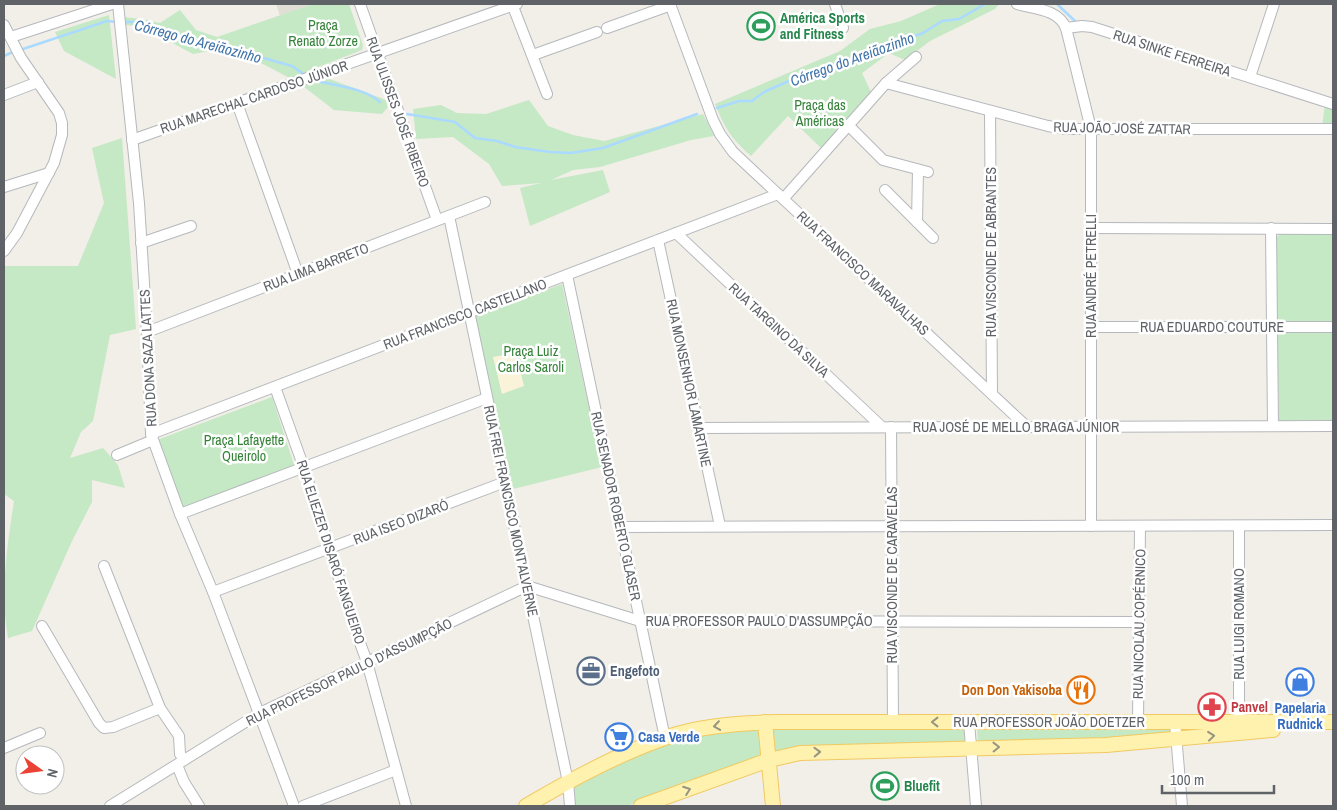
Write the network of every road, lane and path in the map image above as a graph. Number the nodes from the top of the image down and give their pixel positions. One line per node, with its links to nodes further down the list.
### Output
1 (112, 4): 12 (street)
2 (118, 4): 27 (street, RUA DONA SAZA LATTES)
3 (360, 4): 13 (street, RUA ULISSES JOSÉ RIBEIRO)
4 (514, 4): 13 (street, RUA MARECHAL CARDOSO JÚNIOR); 14 (street)
5 (835, 4): 10 (street)
6 (1017, 4): 11 (street)
7 (1274, 4): 16 (street)
8 (671, 5): 14 (street); 31 (street, RUA FRANCISCO MARAVALHAS)
9 (4, 25): 12 (street)
10 (843, 28)
11 (1066, 28): 16 (street, RUA SINKE FERREIRA); 25 (street, RUA ANDRÉ PETRELLI)
12 (12, 40): 17 (street)
13 (377, 53): 21 (street, RUA MARECHAL CARDOSO JÚNIOR); 34 (street, RUA ULISSES JOSÉ RIBEIRO)
14 (533, 54): 19 (street)
15 (916, 57): 18 (street, RUA FRANCISCO CASTELLANO)
16 (1250, 77): 22 (street, RUA SINKE FERREIRA)
17 (38, 82): 20 (street); 28 (street)
18 (886, 83): 23 (street, RUA JOÃO JOSÉ ZATTAR); 24 (street, RUA FRANCISCO CASTELLANO)
19 (547, 94)
20 (4, 95)
21 (237, 103): 27 (street, RUA MARECHAL CARDOSO JÚNIOR); 45 (street)
22 (1333, 104)
23 (990, 111): 25 (street, RUA JOÃO JOSÉ ZATTAR); 53 (street, RUA VISCONDE DE ABRANTES)
24 (848, 125): 31 (street, RUA FRANCISCO CASTELLANO); 35 (street)
25 (1091, 129): 26 (street, RUA JOÃO JOSÉ ZATTAR); 37 (street, RUA ANDRÉ PETRELLI)
26 (1333, 129)
27 (132, 140): 43 (street, RUA DONA SAZA LATTES)
28 (49, 173): 29 (street); 44 (street)
29 (4, 187)
30 (885, 190): 35 (street)
31 (781, 196): 40 (street, RUA FRANCISCO CASTELLANO); 53 (street, RUA FRANCISCO MARAVALHAS)
32 (485, 202): 33 (street, RUA LIMA BARRETO)
33 (449, 216): 34 (street, RUA LIMA BARRETO); 47 (street, RUA FREI FRANCISCO MONT'ALVERNE)
34 (437, 220): 45 (street, RUA LIMA BARRETO)
35 (917, 222): 41 (street)
36 (191, 226): 43 (street)
37 (1091, 228): 38 (street); 50 (street, RUA ANDRÉ PETRELLI)
38 (1271, 228): 39 (street); 48 (street)
39 (1333, 229)
40 (676, 233): 42 (street, RUA FRANCISCO CASTELLANO); 58 (street, RUA TARGINO DA SILVA)
41 (932, 238)
42 (658, 240): 46 (street, RUA FRANCISCO CASTELLANO); 60 (street, RUA MONSENHOR LAMARTINE)
43 (141, 243): 51 (street, RUA DONA SAZA LATTES)
44 (4, 251)
45 (298, 274): 51 (street, RUA LIMA BARRETO)
46 (567, 275): 47 (street, RUA FRANCISCO CASTELLANO); 72 (street, RUA SENADOR ROBERTO GLASER)
47 (469, 312): 52 (street, RUA FRANCISCO CASTELLANO); 54 (street, RUA FREI FRANCISCO MONT'ALVERNE)
48 (1272, 327): 49 (street, RUA EDUARDO COUTURE); 50 (street, RUA EDUARDO COUTURE); 56 (street)
49 (1333, 327)
50 (1091, 328): 55 (street, RUA ANDRÉ PETRELLI)
51 (147, 332): 61 (street, RUA DONA SAZA LATTES)
52 (275, 387): 61 (street, RUA FRANCISCO CASTELLANO); 63 (street, RUA ELIEZER DISARÓ FANGUEIRO)
53 (992, 394): 59 (street, RUA FRANCISCO MARAVALHAS)
54 (487, 398): 63 (street); 64 (street, RUA FREI FRANCISCO MONT'ALVERNE)
55 (1091, 426): 56 (street, RUA JOSÉ DE MELLO BRAGA JÚNIOR); 59 (street, RUA JOSÉ DE MELLO BRAGA JÚNIOR); 69 (street, RUA ANDRÉ PETRELLI)
56 (1273, 426): 57 (street, RUA JOSÉ DE MELLO BRAGA JÚNIOR)
57 (1333, 426)
58 (887, 427): 59 (street, RUA JOSÉ DE MELLO BRAGA JÚNIOR); 60 (street, RUA JOSÉ DE MELLO BRAGA JÚNIOR); 68 (street, RUA VISCONDE DE CARAVELAS)
59 (1027, 427)
60 (698, 428): 67 (street, RUA MONSENHOR LAMARTINE)
61 (152, 437): 62 (street, RUA FRANCISCO CASTELLANO); 65 (street, RUA DONA SAZA LATTES)
62 (117, 455)
63 (304, 468): 65 (street); 73 (street, RUA ELIEZER DISARÓ FANGUEIRO)
64 (505, 482): 73 (street, RUA ISEO DIZARÓ); 75 (street, RUA FREI FRANCISCO MONT'ALVERNE)
65 (180, 514): 76 (street, RUA DONA SAZA LATTES)
66 (1333, 525): 71 (street)
67 (720, 526): 68 (street); 72 (street)
68 (892, 526): 69 (street); 78 (street, RUA VISCONDE DE CARAVELAS)
69 (1091, 526): 70 (street)
70 (1140, 526): 71 (street); 79 (street, RUA NICOLAU COPÉRNICO)
71 (1239, 526): 89 (street, RUA LUIGI ROMANO)
72 (620, 527): 77 (street, RUA SENADOR ROBERTO GLASER)
73 (330, 548): 76 (street, RUA ISEO DIZARÓ); 81 (street, RUA ELIEZER DISARÓ FANGUEIRO)
74 (104, 566): 82 (street)
75 (527, 586): 77 (street, RUA PROFESSOR PAULO D'ASSUMPÇÃO); 81 (street, RUA PROFESSOR PAULO D'ASSUMPÇÃO); 99 (street, RUA FREI FRANCISCO MONT'ALVERNE)
76 (213, 592): 83 (street, RUA DONA SAZA LATTES)
77 (640, 621): 78 (street, RUA PROFESSOR PAULO D'ASSUMPÇÃO); 92 (street, RUA SENADOR ROBERTO GLASER)
78 (892, 622): 79 (street, RUA PROFESSOR PAULO D'ASSUMPÇÃO); 85 (street, RUA VISCONDE DE CARAVELAS)
79 (1139, 622): 87 (street, RUA NICOLAU COPÉRNICO)
80 (42, 626): 82 (street)
81 (367, 662): 83 (street, RUA PROFESSOR PAULO D'ASSUMPÇÃO); 98 (street, RUA ELIEZER DISARÓ FANGUEIRO)
82 (160, 708): 97 (street)
83 (260, 713): 97 (street, RUA PROFESSOR PAULO D'ASSUMPÇÃO); 102 (street, RUA DONA SAZA LATTES)
84 (765, 722): 85 (main road, RUA PROFESSOR JOÃO DOETZER); 92 (main road, RUA PROFESSOR JOÃO DOETZER, one-way to 92); 96 (main road)
85 (893, 722): 86 (main road, RUA PROFESSOR JOÃO DOETZER, one-way to 85)
86 (969, 722): 87 (main road, RUA PROFESSOR JOÃO DOETZER); 95 (street)
87 (1138, 722): 88 (main road, RUA PROFESSOR JOÃO DOETZER)
88 (1175, 722): 89 (main road, RUA PROFESSOR JOÃO DOETZER); 93 (street)
89 (1239, 722): 90 (main road, RUA PROFESSOR JOÃO DOETZER)
90 (1333, 722): 93 (main road, RUA PROFESSOR JOÃO DOETZER, one-way to 90)
91 (40, 733): 94 (street)
92 (665, 738): 99 (main road, RUA PROFESSOR JOÃO DOETZER)
93 (1176, 740): 95 (main road, RUA PROFESSOR JOÃO DOETZER, one-way to 93); 110 (street)
94 (4, 748)
95 (971, 748): 96 (main road, RUA PROFESSOR JOÃO DOETZER, one-way to 95); 109 (street)
96 (769, 760): 107 (main road, RUA PROFESSOR JOÃO DOETZER, one-way to 96); 108 (main road)
97 (181, 762): 100 (street, RUA PROFESSOR PAULO D'ASSUMPÇÃO); 101 (street)
98 (396, 770): 103 (street); 104 (street, RUA ELIEZER DISARÓ FANGUEIRO)
99 (568, 782): 105 (main road, RUA PROFESSOR JOÃO DOETZER); 106 (street, RUA FREI FRANCISCO MONT'ALVERNE)
100 (110, 806)
101 (199, 806)
102 (294, 806)
103 (303, 806)
104 (406, 806)
105 (526, 806)
106 (570, 806)
107 (642, 806)
108 (773, 806)
109 (976, 806)
110 (1182, 806)

